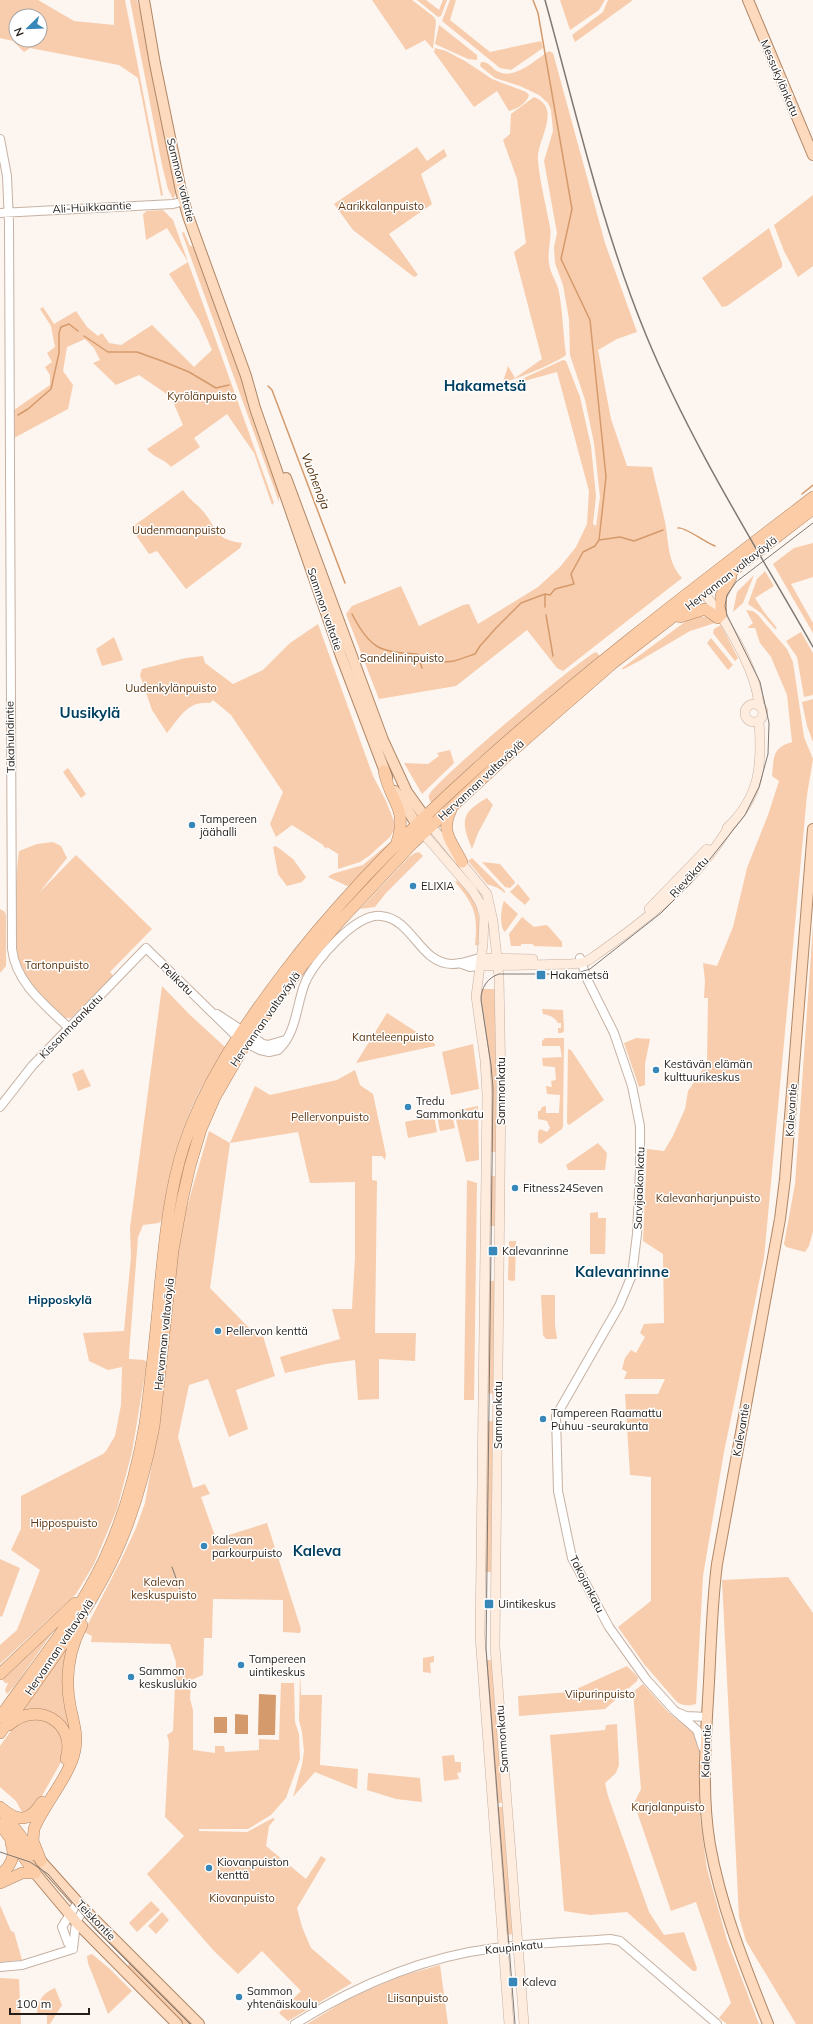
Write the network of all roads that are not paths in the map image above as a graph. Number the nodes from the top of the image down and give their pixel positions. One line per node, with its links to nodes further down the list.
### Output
1 (144, 0): 5 (main road, Sammon valtatie)
2 (748, 0): 4 (main road, Messukylänkatu)
3 (0, 139): 6 (street, Takahuhdintie)
4 (813, 155)
5 (184, 201): 6 (street, Ali-Huikkaantie); 8 (main road, Sammon valtatie)
6 (9, 212): 7 (street, Ali-Huikkaantie); 26 (street, Takahuhdintie)
7 (0, 213)
8 (246, 376): 16 (main road, Sammon valtatie); 18 (main road, Sammon valtatie)
9 (812, 500): 10 (highway, Hervannan valtaväylä); 11 (highway, Hervannan valtaväylä)
10 (736, 570): 11 (highway, Hervannan valtaväylä); 12 (highway)
11 (699, 591): 12 (main road); 13 (highway, Hervannan valtaväylä); 18 (highway, Hervannan valtaväylä)
12 (720, 616): 13 (highway); 14 (main road)
13 (670, 620): 17 (highway, Hervannan valtaväylä)
14 (755, 706): 15 (main road); 15 (main road)
15 (756, 722): 23 (main road, Rieväkatu)
16 (384, 771): 18 (main road, Sammon valtatie); 20 (highway)
17 (452, 806): 18 (highway, Hervannan valtaväylä); 21 (highway)
18 (424, 825): 20 (highway, Hervannan valtaväylä); 21 (main road, Sammonkatu); 24 (main road, Sammonkatu); 27 (highway, Hervannan valtaväylä)
19 (813, 829): 34 (main road, Kalevantie)
20 (396, 845): 27 (highway, Hervannan valtaväylä)
21 (462, 862): 25 (main road, Sammonkatu)
22 (146, 948): 26 (street, Kissanmaankatu); 27 (street, Pelikatu)
23 (581, 961): 25 (main road, Rieväkatu); 29 (street, Sarvijaakonkatu)
24 (481, 962): 25 (main road, Rieväkatu); 27 (street, Pelikatu); 48 (main road, Sammonkatu)
25 (498, 962): 47 (main road, Sammonkatu)
26 (68, 1027): 28 (street, Kissanmaankatu)
27 (244, 1037): 30 (highway, Hervannan valtaväylä)
28 (0, 1108)
29 (558, 1410): 32 (street, Takojankatu)
30 (89, 1596): 31 (highway); 33 (highway, Hervannan valtaväylä); 35 (highway, Hervannan valtaväylä); 40 (highway)
31 (0, 1674)
32 (674, 1710): 34 (street); 36 (street, Takojankatu)
33 (1, 1716)
34 (707, 1717): 36 (main road, Kalevantie)
35 (0, 1734): 37 (highway)
36 (705, 1762): 57 (main road, Kalevantie)
37 (0, 1808): 40 (highway, Teiskontie)
38 (0, 1824): 39 (highway, Teiskontie)
39 (9, 1836): 41 (highway, Teiskontie); 42 (highway)
40 (41, 1861): 44 (main road, Teiskontie)
41 (35, 1873): 43 (highway); 45 (main road, Teiskontie)
42 (0, 1874)
43 (0, 1883)
44 (81, 1906): 45 (street); 46 (street); 52 (main road, Teiskontie)
45 (69, 1914): 46 (main road, Teiskontie); 49 (street)
46 (76, 1922): 49 (street); 51 (main road, Teiskontie)
47 (518, 1945): 48 (street, Kaupinkatu); 55 (main road, Sammonkatu); 56 (street, Kaupinkatu)
48 (503, 1947): 53 (street, Kaupinkatu); 54 (main road, Sammonkatu)
49 (73, 1949): 50 (street)
50 (0, 1966)
51 (177, 2024)
52 (199, 2024)
53 (295, 2024)
54 (509, 2024)
55 (524, 2024)
56 (717, 2024)
57 (768, 2024)

